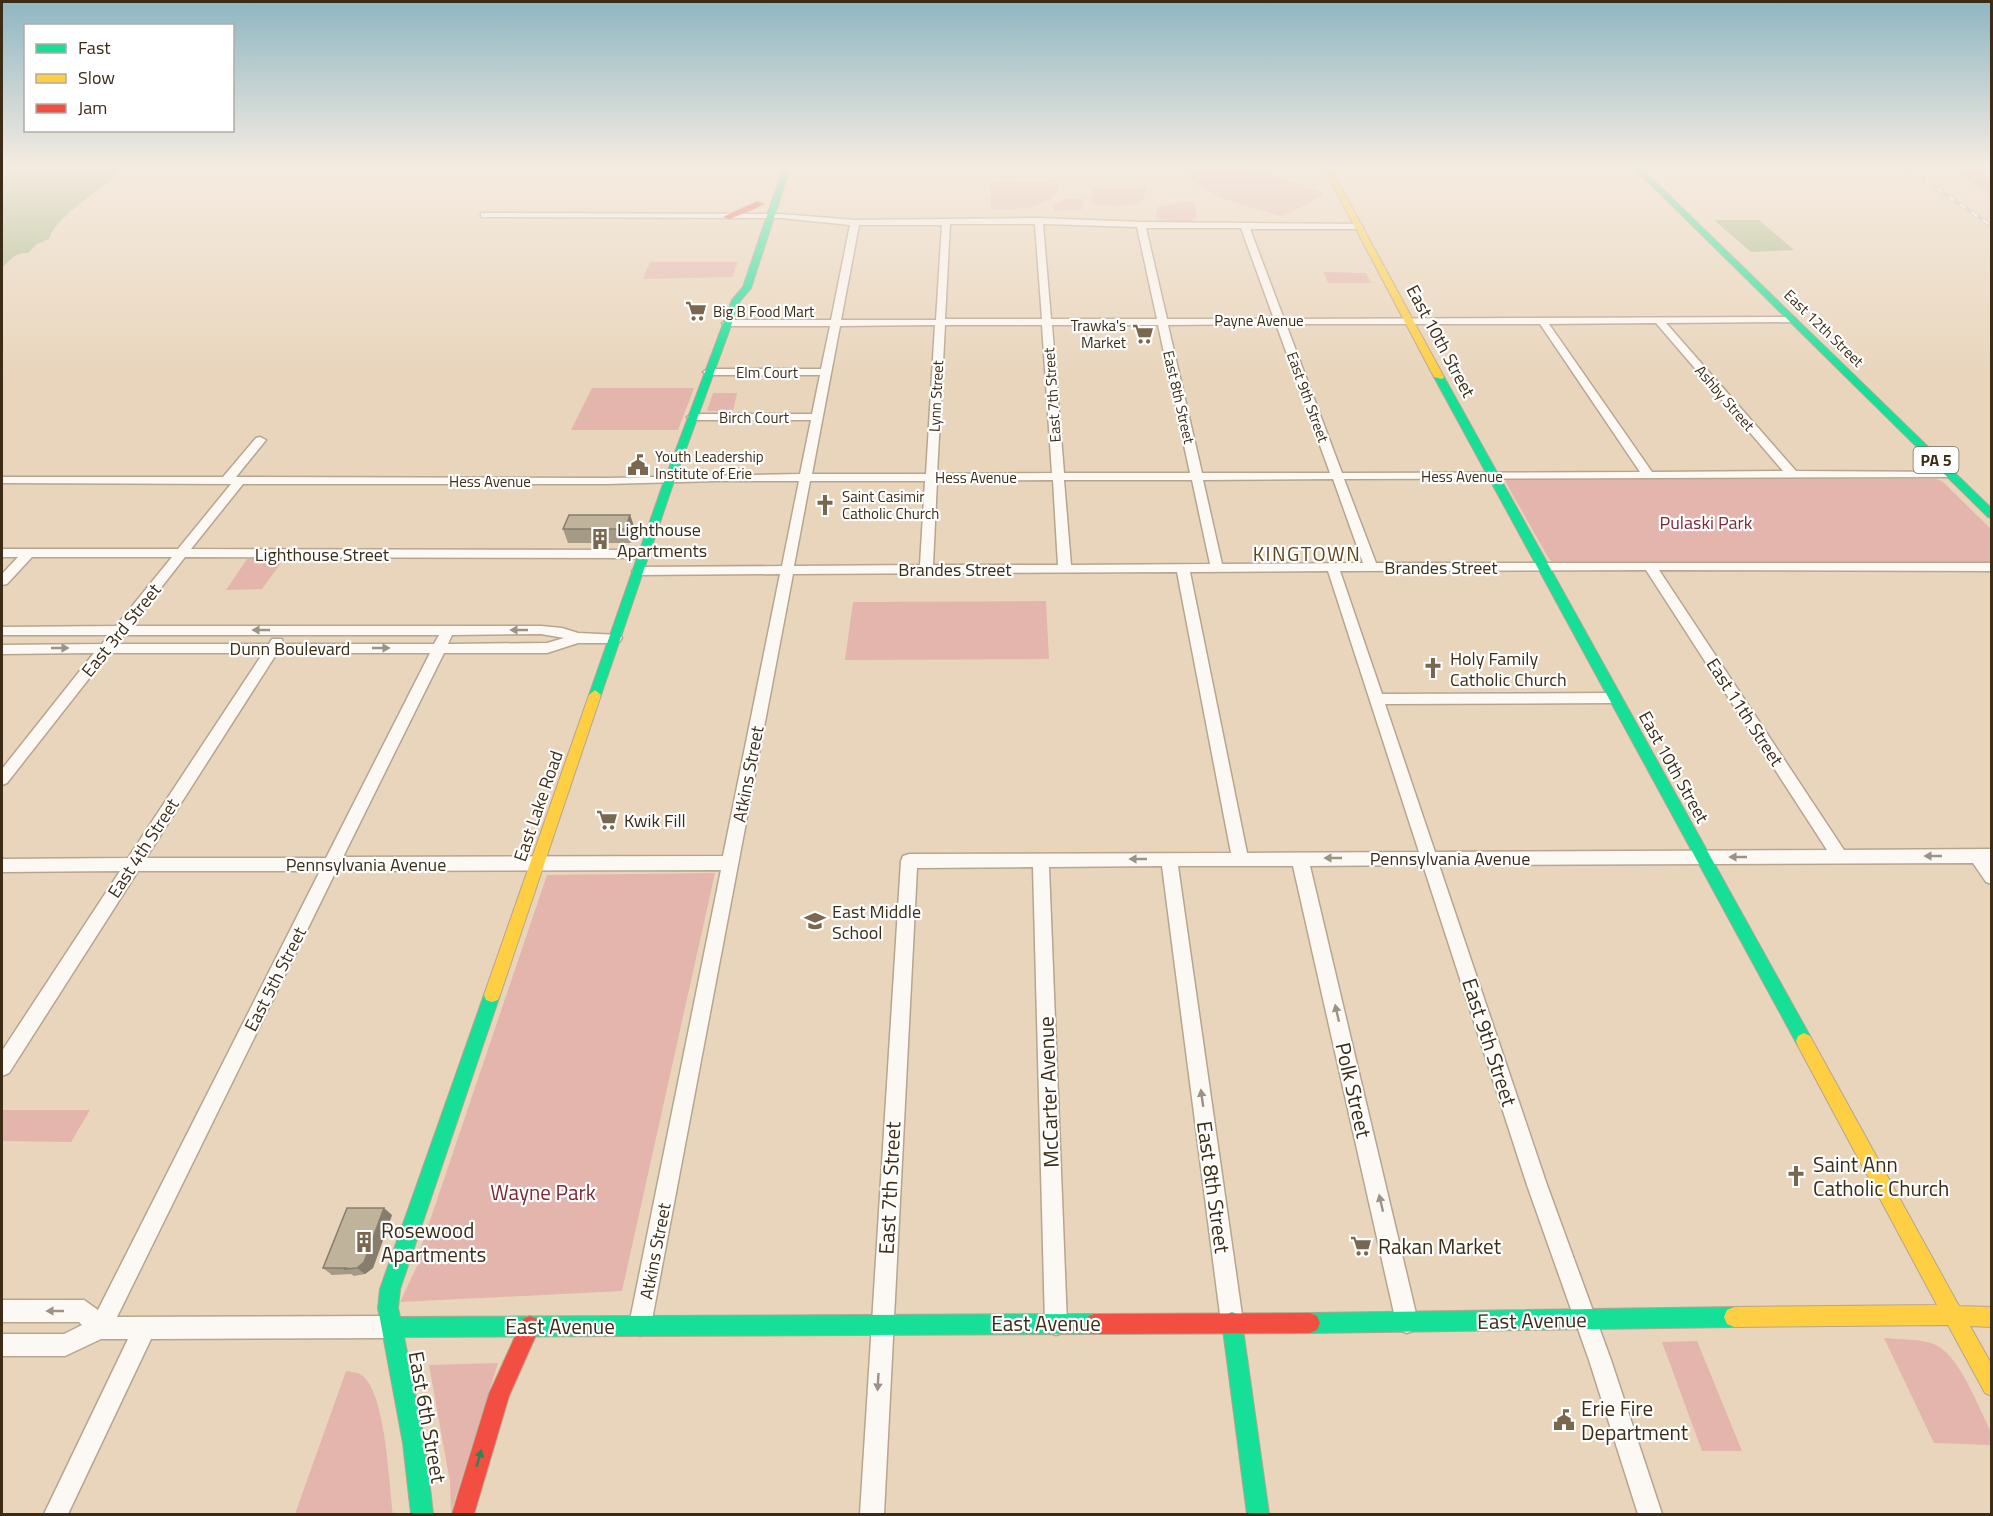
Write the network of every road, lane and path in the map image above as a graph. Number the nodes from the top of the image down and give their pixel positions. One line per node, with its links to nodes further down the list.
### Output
1 (752, 236): 10 (main road, East Lake Road)
2 (764, 236): 10 (main road, East Lake Road)
3 (852, 236): 19 (street, Atkins Street)
4 (945, 236): 16 (street, Lynn Street)
5 (1040, 236): 17 (street, East 7th Street)
6 (1143, 236): 18 (street, East 8th Street)
7 (1248, 236): 11 (street, East 9th Street)
8 (1364, 236): 12 (main road, East 10th Street)
9 (1706, 236): 15 (main road, East 12th Street / PA 5)
10 (736, 300): 20 (main road, East Lake Road)
11 (1280, 320): 12 (street, Payne Avenue); 18 (street, Payne Avenue); 28 (street, East 9th Street)
12 (1410, 320): 13 (street, Payne Avenue); 29 (main road, East 10th Street)
13 (1542, 320): 14 (street, Payne Avenue); 30 (street)
14 (1657, 320): 15 (street, Payne Avenue); 27 (street, Ashby Street)
15 (1792, 320): 26 (main road, East 12th Street / PA 5)
16 (940, 321): 17 (street, Payne Avenue); 19 (street, Payne Avenue); 31 (street, Lynn Street)
17 (1046, 321): 18 (street, Payne Avenue); 32 (street, East 7th Street)
18 (1162, 321): 33 (street, East 8th Street)
19 (835, 322): 20 (street, Payne Avenue); 22 (street, Atkins Street)
20 (727, 323): 21 (main road, East Lake Road)
21 (708, 372): 22 (street, Elm Court); 23 (main road, East Lake Road)
22 (826, 372): 24 (street, Atkins Street)
23 (692, 417): 24 (street, Birch Court); 35 (main road, East Lake Road)
24 (817, 417): 34 (street, Atkins Street)
25 (260, 440): 37 (street, East 3rd Street)
26 (1950, 474): 27 (street, Hess Avenue); 38 (main road, East 12th Street / PA 5)
27 (1793, 475): 30 (street, Hess Avenue)
28 (1337, 476): 29 (street, Hess Avenue); 33 (street, Hess Avenue); 44 (street, East 9th Street)
29 (1493, 476): 30 (street, Hess Avenue); 45 (main road, East 10th Street)
30 (1649, 476)
31 (932, 477): 32 (street, Hess Avenue); 34 (street, Hess Avenue); 50 (street, Lynn Street)
32 (1058, 477): 33 (street, Hess Avenue); 51 (street, East 7th Street)
33 (1197, 477): 48 (street, East 8th Street)
34 (805, 478): 35 (street, Hess Avenue); 52 (street, Atkins Street)
35 (669, 479): 37 (street, Hess Avenue); 42 (main road, East Lake Road)
36 (2, 480): 37 (street, Hess Avenue)
37 (233, 480): 41 (street, East 3rd Street)
38 (1992, 514)
39 (2, 553): 40 (street, Lighthouse Street)
40 (29, 553): 41 (street, Lighthouse Street); 54 (street)
41 (183, 553): 42 (street, Lighthouse Street); 56 (street, East 3rd Street)
42 (644, 554): 53 (main road, East Lake Road)
43 (1650, 566): 45 (street, Brandes Street); 46 (street, Brandes Street); 70 (street, East 11th Street)
44 (1371, 567): 45 (street, Brandes Street); 49 (street, Brandes Street)
45 (1544, 567): 65 (main road, East 10th Street)
46 (1992, 567)
47 (1183, 568): 48 (street, Brandes Street); 51 (street, Brandes Street); 74 (street)
48 (1217, 568): 49 (street, Brandes Street)
49 (1333, 568): 66 (street, East 9th Street)
50 (926, 569): 51 (street, Brandes Street); 52 (street, Brandes Street)
51 (1065, 569)
52 (787, 570): 53 (street, Brandes Street); 77 (street, Atkins Street)
53 (638, 571): 60 (main road, East Lake Road)
54 (2, 581)
55 (285, 629): 56 (street, Dunn Boulevard, one-way to 56); 57 (street, Dunn Boulevard); 61 (street, East 4th Street)
56 (120, 630): 58 (street, Dunn Boulevard); 64 (street, East 3rd Street)
57 (448, 630): 59 (street, Dunn Boulevard, one-way to 57); 62 (street, East 5th Street)
58 (2, 631)
59 (576, 638): 60 (street, Dunn Boulevard); 62 (street, Dunn Boulevard)
60 (615, 638): 79 (main road, East Lake Road)
61 (273, 648): 62 (street, Dunn Boulevard, one-way to 62); 64 (street, Dunn Boulevard); 81 (street, East 4th Street)
62 (439, 648): 78 (street, East 5th Street)
63 (2, 649): 64 (street, Dunn Boulevard, one-way to 64)
64 (106, 649): 67 (street, East 3rd Street)
65 (1614, 698): 66 (street); 69 (main road, East 10th Street)
66 (1377, 699): 72 (street, East 9th Street)
67 (2, 778)
68 (1984, 856): 70 (street, Pennsylvania Avenue, one-way to 70); 82 (street)
69 (1703, 857): 70 (street, Pennsylvania Avenue, one-way to 69); 72 (street, Pennsylvania Avenue); 85 (main road, East 10th Street)
70 (1840, 857)
71 (1300, 858): 72 (street, Pennsylvania Avenue, one-way to 71); 74 (street, Pennsylvania Avenue); 89 (street, Polk Street, one-way to 71)
72 (1429, 858): 87 (street, East 9th Street)
73 (1169, 859): 74 (street, Pennsylvania Avenue); 75 (street, Pennsylvania Avenue, one-way to 75); 88 (street, East 8th Street, one-way to 73)
74 (1240, 859)
75 (1041, 860): 76 (street, Pennsylvania Avenue); 91 (street, McCarter Avenue)
76 (909, 861): 90 (street, East 7th Street)
77 (731, 863): 79 (street, Pennsylvania Avenue); 92 (street, Atkins Street)
78 (333, 864): 79 (street, Pennsylvania Avenue); 81 (street, Pennsylvania Avenue); 95 (street, East 5th Street)
79 (537, 864): 94 (main road, East Lake Road)
80 (2, 865): 81 (street, Pennsylvania Avenue)
81 (133, 865): 83 (street, East 4th Street)
82 (1992, 876)
83 (2, 1067)
84 (2, 1311): 95 (street, one-way to 84)
85 (1954, 1316): 86 (main road, East Avenue); 87 (main road, East Avenue); 98 (main road, East 10th Street)
86 (1992, 1317)
87 (1586, 1319): 89 (main road, East Avenue); 104 (street, East 9th Street)
88 (1232, 1322): 89 (main road, East Avenue); 91 (main road, East Avenue); 103 (main road, East 8th Street)
89 (1407, 1322)
90 (881, 1324): 91 (main road, East Avenue); 92 (main road, East Avenue); 102 (street, East 7th Street, one-way to 102)
91 (1056, 1324)
92 (640, 1325): 93 (main road, East Avenue)
93 (530, 1326): 94 (main road, East Avenue); 101 (main road, one-way to 93)
94 (391, 1327): 96 (street, East Avenue); 100 (main road, East 6th Street)
95 (100, 1328): 96 (street, East Avenue); 97 (street, East Avenue)
96 (145, 1328): 99 (street)
97 (2, 1345)
98 (1992, 1386)
99 (56, 1515)
100 (422, 1515)
101 (463, 1515)
102 (872, 1515)
103 (1258, 1515)
104 (1650, 1515)

